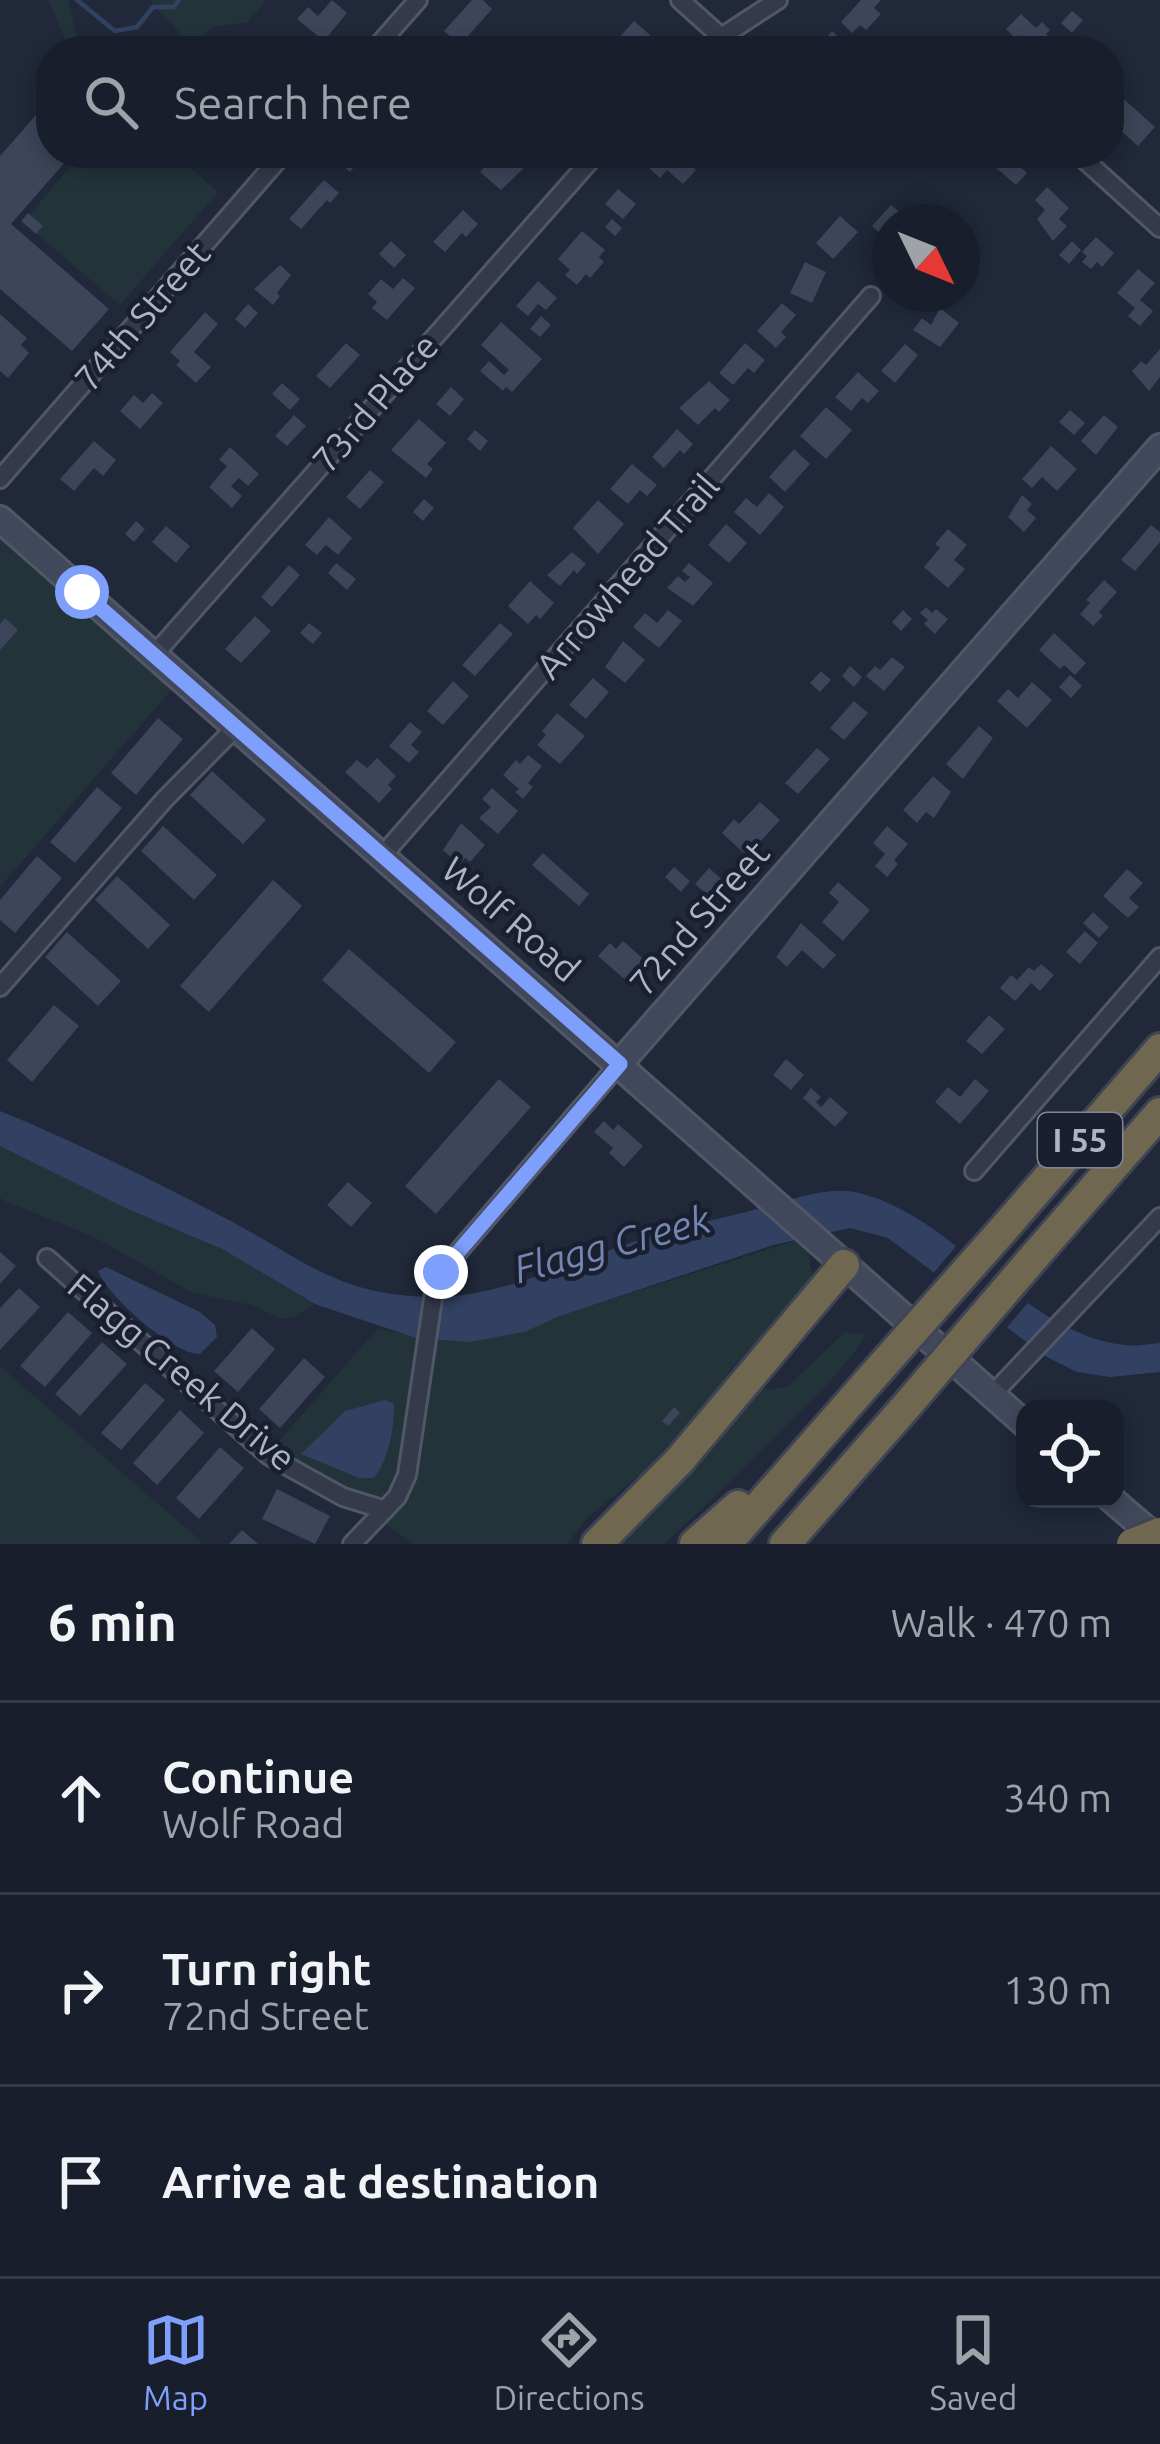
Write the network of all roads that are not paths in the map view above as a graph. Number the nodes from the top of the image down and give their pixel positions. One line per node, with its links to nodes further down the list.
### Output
1 (418, 0): 5 (street)
2 (680, 0): 4 (street)
3 (778, 0): 4 (street)
4 (719, 35)
5 (386, 36)
6 (271, 168): 12 (street, 74th Street)
7 (584, 168): 14 (street, 73rd Place)
8 (1093, 168): 9 (street)
9 (1160, 228)
10 (871, 296): 16 (street, Arrowhead Trail)
11 (1160, 446): 20 (street, 72nd Street)
12 (0, 478)
13 (0, 520): 14 (street, Wolf Road)
14 (154, 655): 15 (street, Wolf Road)
15 (236, 727): 16 (street, Wolf Road); 18 (street)
16 (382, 855): 20 (street, Wolf Road)
17 (1160, 957): 23 (street)
18 (0, 986)
19 (1160, 1049): 29 (highway, I 55, bridge)
20 (620, 1064): 26 (street, Wolf Road); 32 (street, 72nd Street)
21 (1160, 1113): 25 (highway, I 55)
22 (1160, 1125): 25 (highway)
23 (974, 1171)
24 (1160, 1217): 28 (street)
25 (1061, 1225): 38 (highway, I 55, bridge)
26 (834, 1257): 28 (street, Wolf Road); 35 (highway)
27 (47, 1258): 32 (street, Flagg Creek Drive)
28 (992, 1395): 30 (street, Wolf Road)
29 (841, 1413): 36 (highway); 37 (highway, I 55)
30 (1016, 1416)
31 (1123, 1508): 33 (street)
32 (385, 1510): 34 (street, 72nd Street)
33 (1160, 1537): 39 (highway, bridge)
34 (352, 1544)
35 (597, 1544)
36 (695, 1544)
37 (726, 1544)
38 (785, 1544)
39 (1132, 1544)

